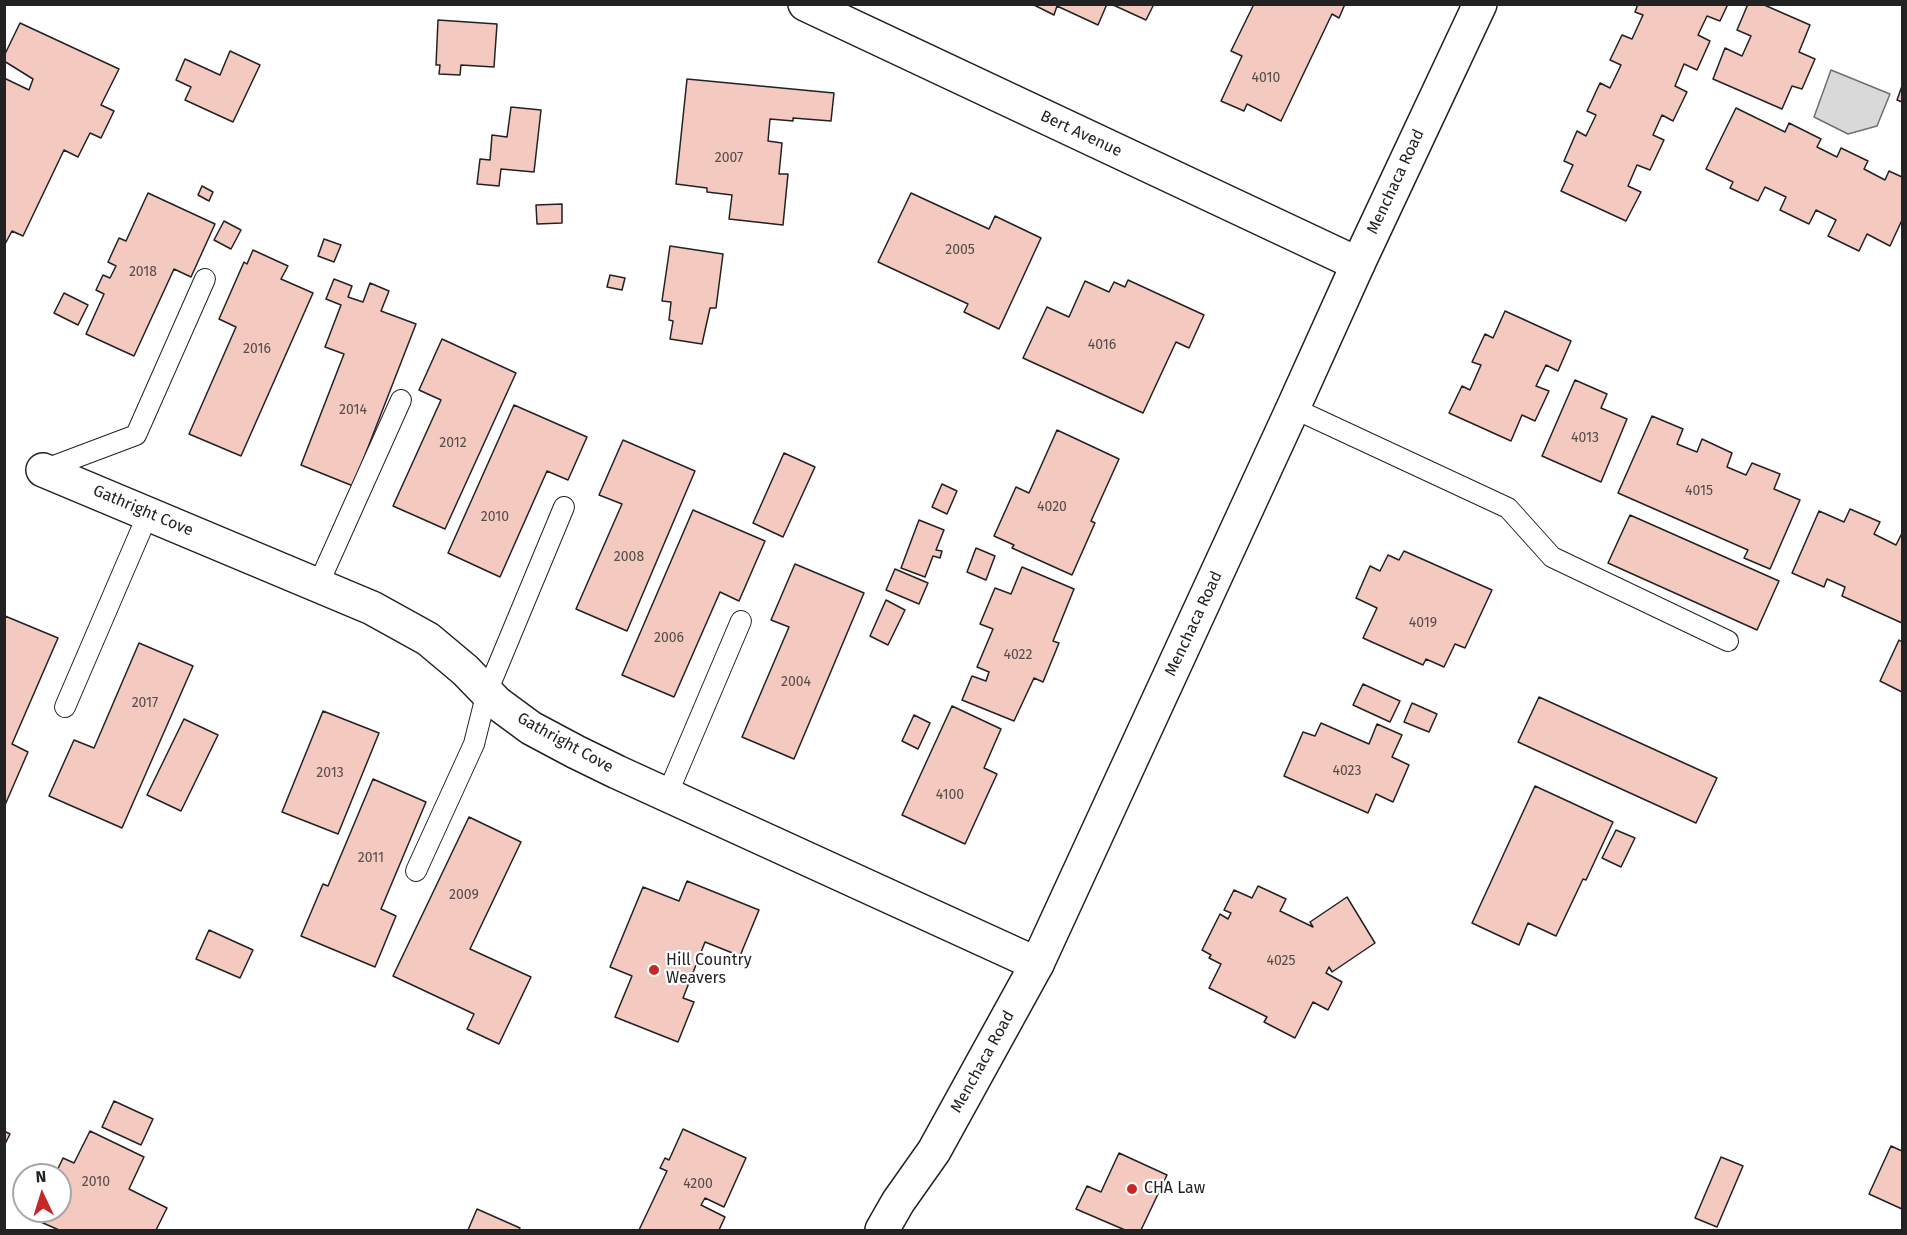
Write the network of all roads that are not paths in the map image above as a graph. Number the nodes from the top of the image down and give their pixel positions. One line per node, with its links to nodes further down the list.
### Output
1 (805, 4): 3 (street, Bert Avenue)
2 (1479, 4): 3 (street, Menchaca Road)
3 (1358, 264): 6 (street, Menchaca Road)
4 (205, 279): 7 (lane)
5 (401, 400): 10 (lane)
6 (1293, 408): 12 (lane); 17 (street, Menchaca Road)
7 (43, 470): 9 (street, Gathright Cove)
8 (564, 507): 13 (lane)
9 (148, 514): 10 (street, Gathright Cove); 14 (lane)
10 (318, 585): 13 (street, Gathright Cove)
11 (741, 621): 15 (lane)
12 (1728, 640)
13 (487, 692): 15 (street, Gathright Cove); 16 (lane)
14 (65, 707)
15 (667, 795): 17 (street, Gathright Cove)
16 (416, 871)
17 (1037, 964): 18 (street, Menchaca Road)
18 (882, 1230)

